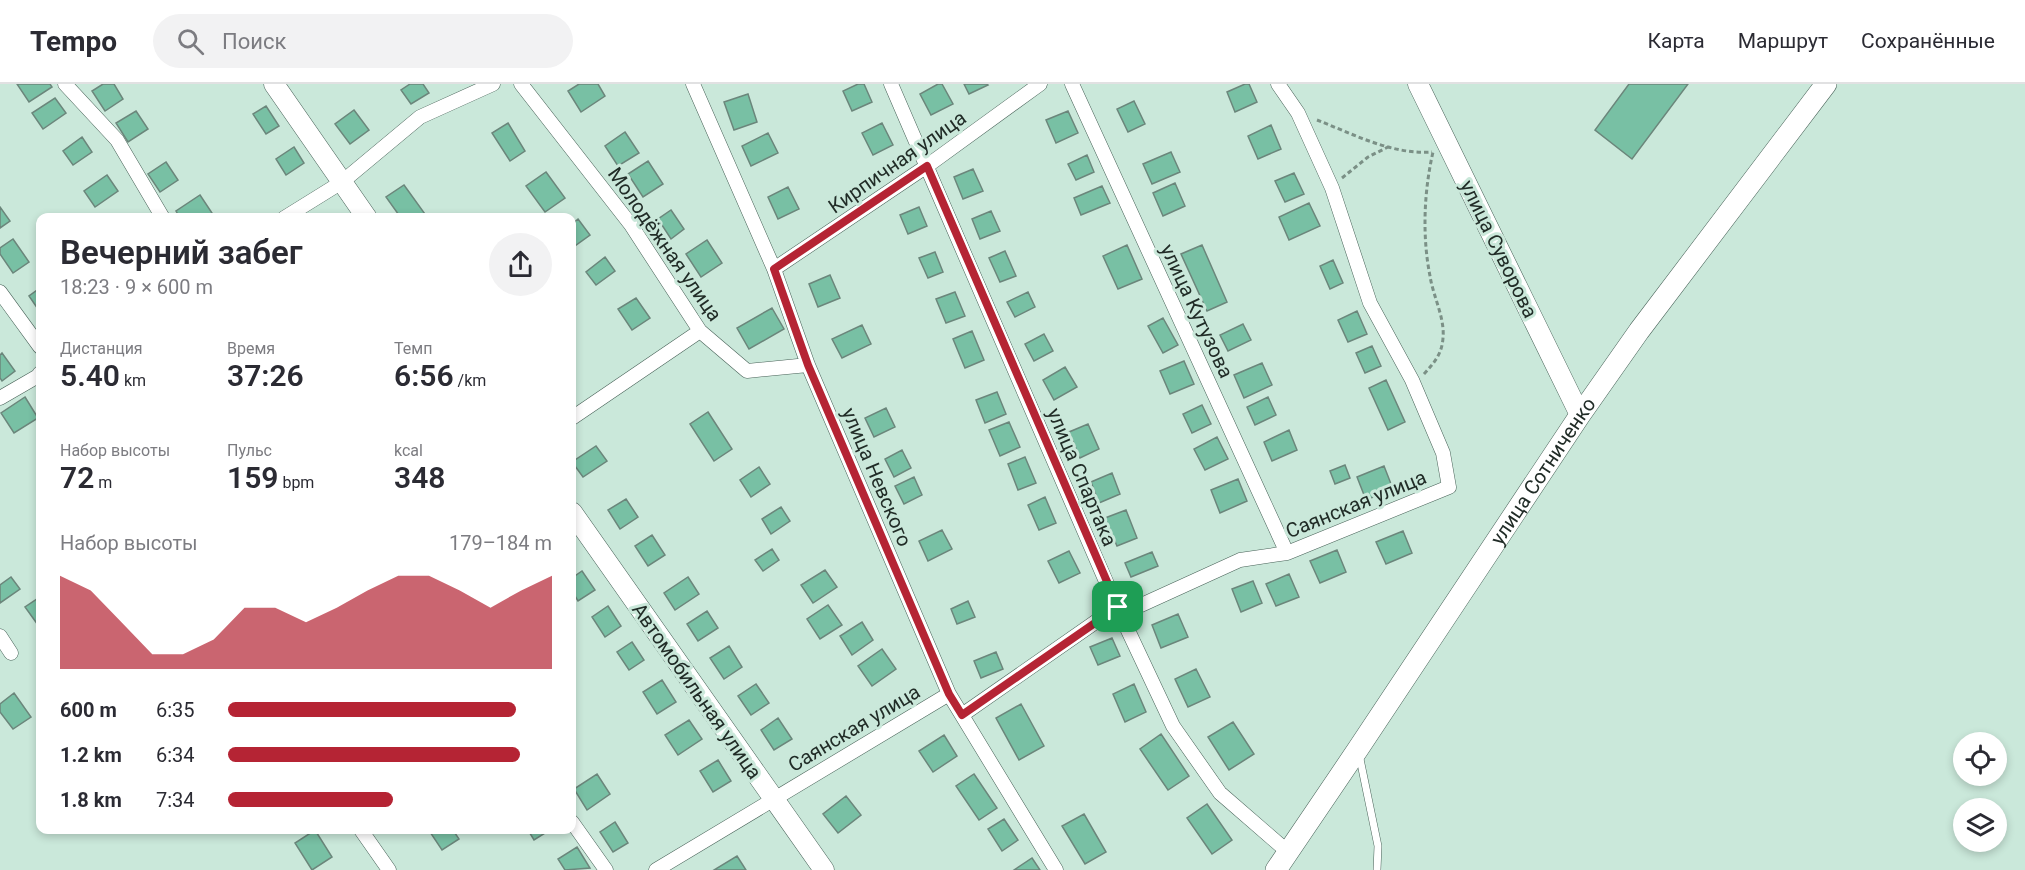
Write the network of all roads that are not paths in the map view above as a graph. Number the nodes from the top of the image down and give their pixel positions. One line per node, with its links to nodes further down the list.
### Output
1 (65, 84): 14 (street)
2 (274, 84): 13 (street)
3 (493, 84): 13 (street)
4 (521, 84): 19 (street, Молодёжная улица)
5 (693, 84): 17 (street, улица Невского)
6 (891, 84): 12 (street, улица Спартака)
7 (1040, 84): 12 (street, Кирпичная улица)
8 (1072, 84): 27 (street, улица Кутузова)
9 (1278, 84): 27 (street, Саянская улица)
10 (1418, 84): 25 (street, улица Суворова)
11 (1826, 84): 25 (main road, улица Сотниченко)
12 (927, 166): 17 (street, Кирпичная улица); 28 (street, улица Спартака)
13 (342, 182): 15 (street); 16 (street)
14 (160, 213)
15 (292, 213)
16 (364, 213)
17 (774, 269): 21 (street, улица Невского)
18 (0, 292): 20 (street)
19 (700, 331): 21 (street, Молодёжная улица); 24 (street)
20 (36, 342)
21 (808, 365): 31 (street, улица Невского)
22 (36, 377): 23 (street)
23 (0, 398)
24 (576, 415)
25 (1580, 415): 33 (main road, улица Сотниченко)
26 (576, 518): 34 (street, Автомобильная улица)
27 (1287, 553): 28 (street, Саянская улица)
28 (1118, 607): 32 (street, Саянская улица); 37 (street, улица Спартака)
29 (0, 636): 30 (street)
30 (11, 653)
31 (949, 694): 32 (street, улица Невского); 34 (street, Саянская улица)
32 (962, 715): 42 (street, улица Невского)
33 (1358, 749): 37 (main road, улица Сотниченко); 44 (lane)
34 (773, 798): 40 (street, Саянская улица); 41 (street, Автомобильная улица)
35 (576, 828): 39 (street)
36 (364, 834): 38 (street)
37 (1288, 852): 43 (main road, улица Сотниченко)
38 (389, 870)
39 (606, 870)
40 (656, 870)
41 (824, 870)
42 (1056, 870)
43 (1276, 870)
44 (1377, 870)

